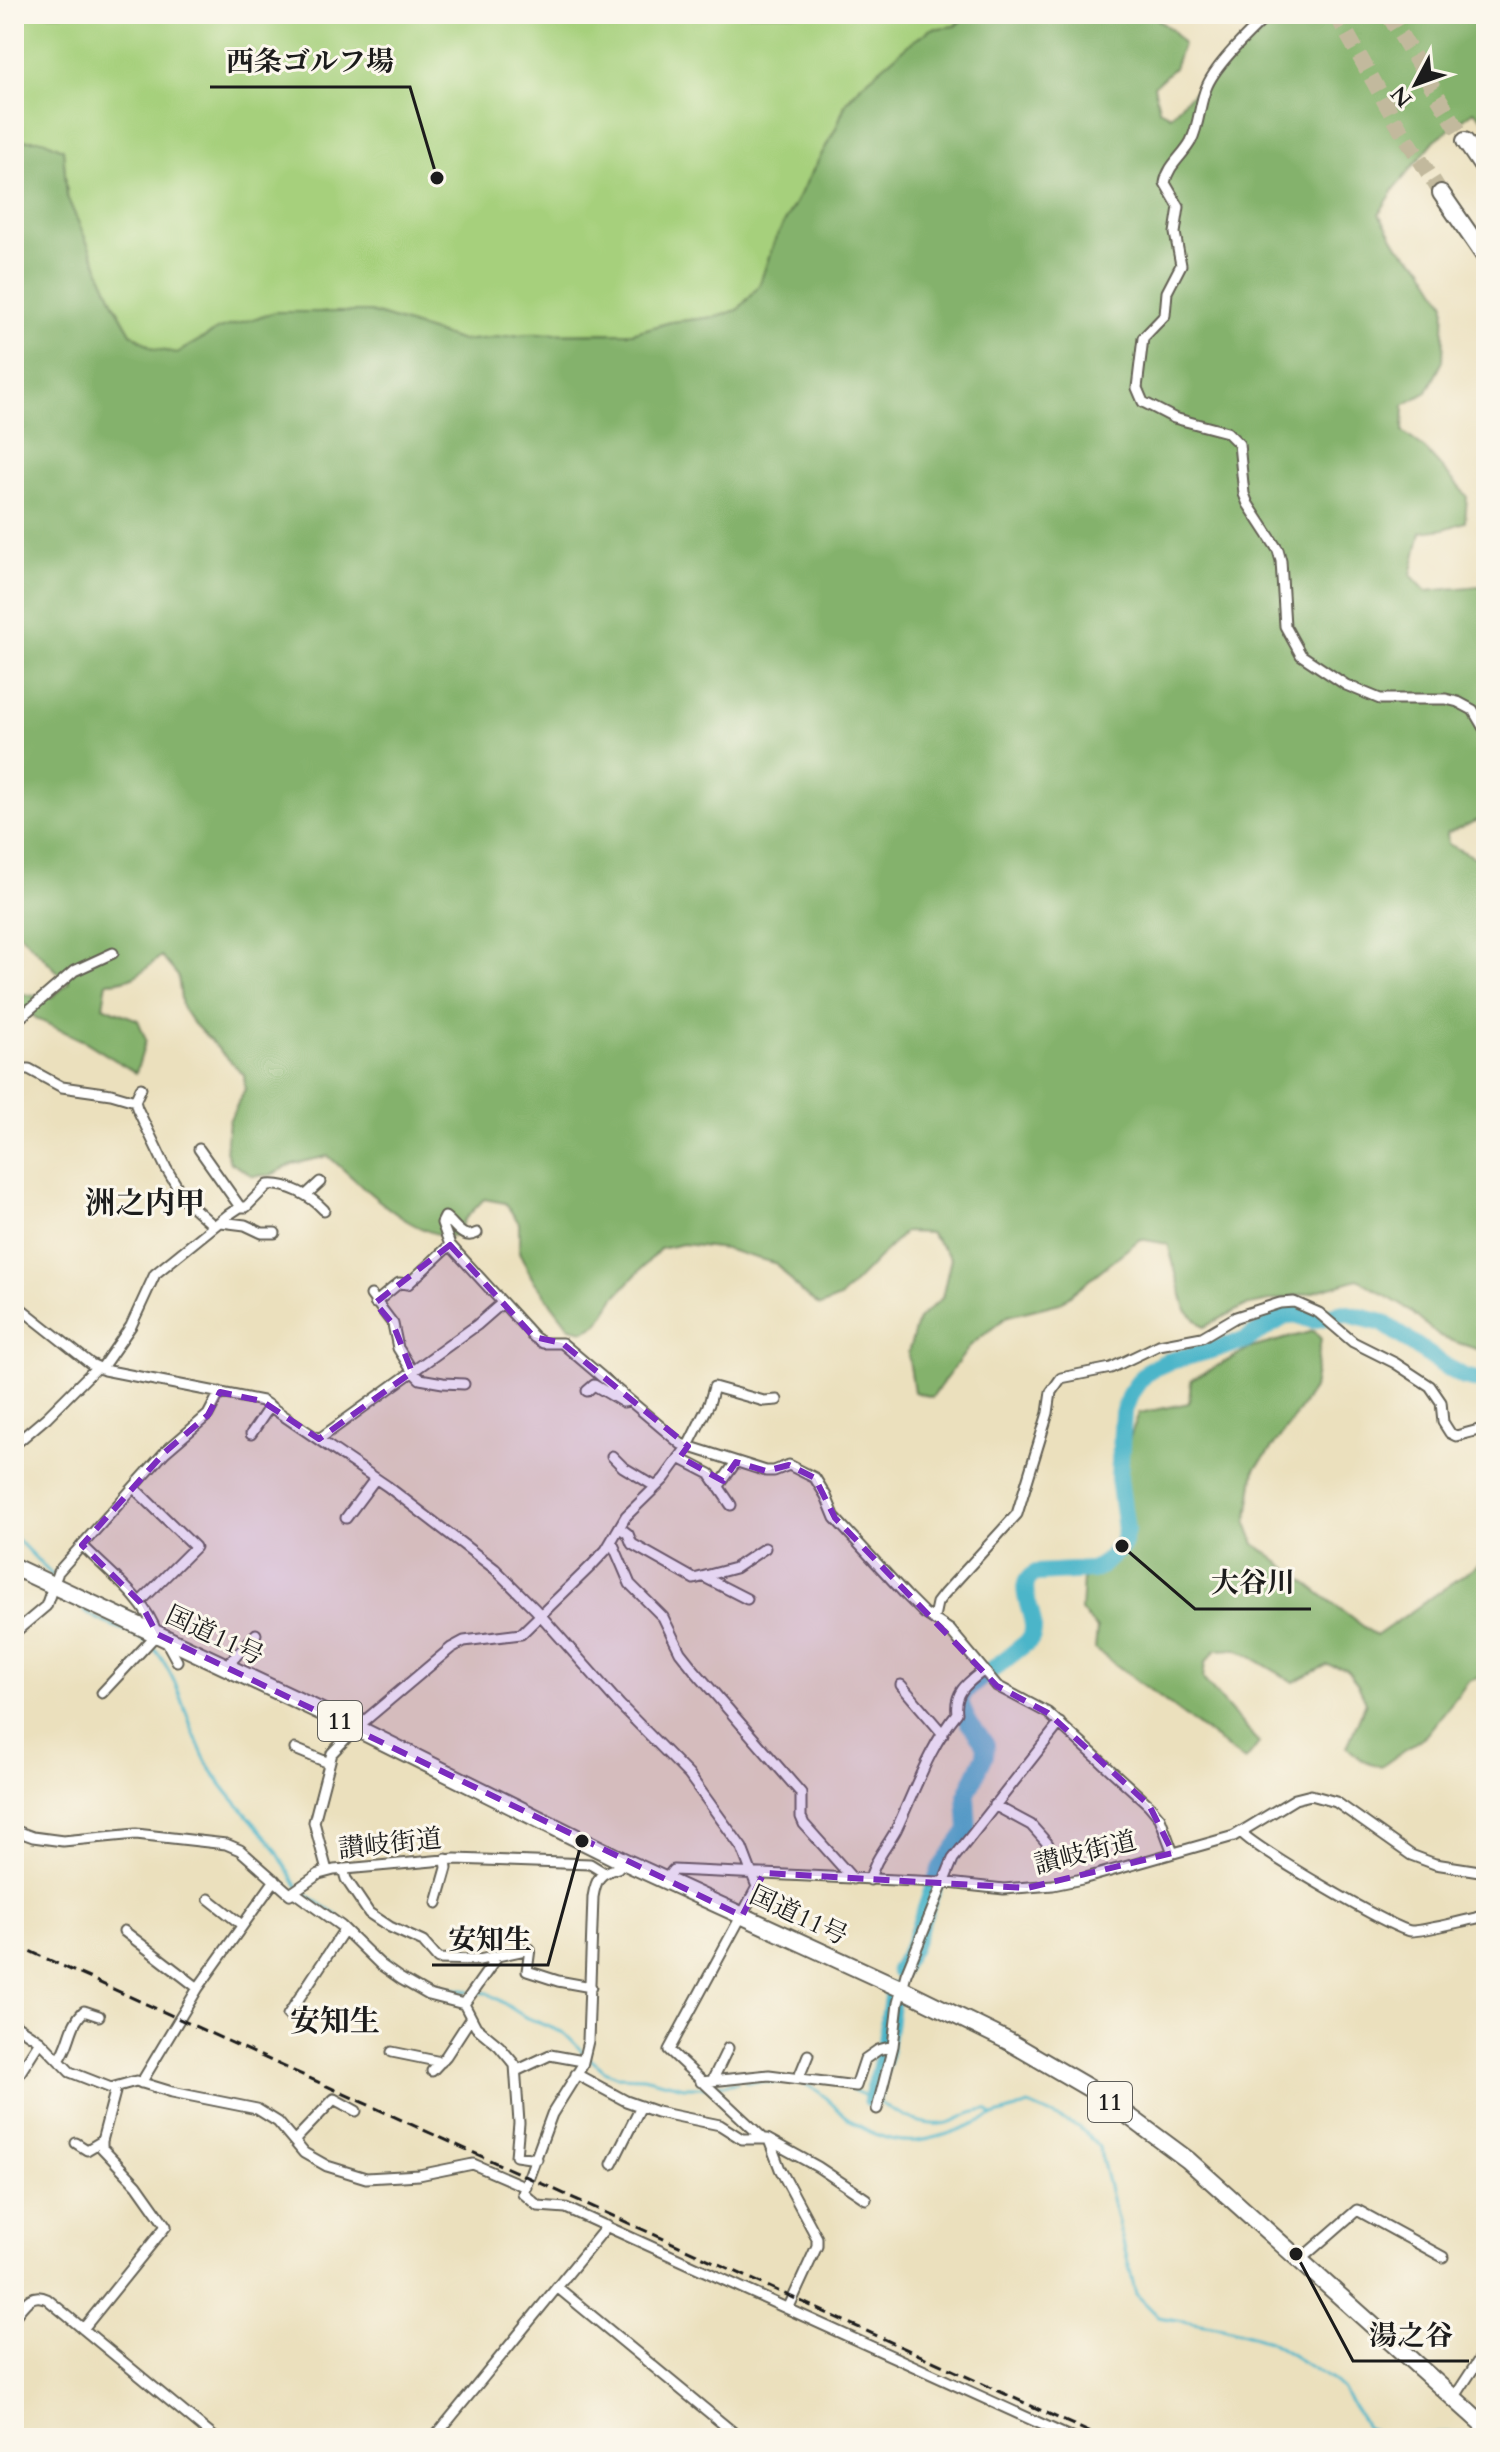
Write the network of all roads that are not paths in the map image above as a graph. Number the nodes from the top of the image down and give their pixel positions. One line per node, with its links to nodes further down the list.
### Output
1 (1269, 14): 6 (street)
2 (1465, 141): 3 (highway)
3 (1486, 172)
4 (1441, 193): 5 (highway)
5 (1486, 258)
6 (1486, 732)
7 (113, 953): 8 (street)
8 (14, 1023)
9 (14, 1069): 11 (street)
10 (141, 1088): 11 (street)
11 (135, 1101): 17 (street)
12 (199, 1149): 15 (street)
13 (320, 1182): 14 (street)
14 (306, 1195): 15 (street); 16 (street)
15 (240, 1207): 17 (street)
16 (324, 1210)
17 (218, 1224): 18 (street); 23 (street)
18 (275, 1233)
19 (477, 1233): 20 (street)
20 (450, 1245): 22 (street); 24 (street)
21 (14, 1303): 23 (street)
22 (501, 1304): 24 (street); 29 (street)
23 (99, 1368): 27 (street); 34 (street)
24 (413, 1372): 25 (street); 33 (street)
25 (464, 1384)
26 (587, 1391): 29 (street)
27 (220, 1392): 30 (street); 42 (street)
28 (777, 1400): 35 (street)
29 (629, 1401): 35 (street)
30 (270, 1406): 32 (street); 33 (street)
31 (1486, 1428): 55 (street)
32 (251, 1434)
33 (319, 1439): 39 (street)
34 (14, 1445)
35 (688, 1446): 37 (street); 38 (street)
36 (612, 1456): 41 (street)
37 (679, 1458): 40 (street); 41 (street)
38 (736, 1462): 40 (street); 55 (street)
39 (375, 1479): 44 (street); 54 (street)
40 (719, 1486): 43 (street)
41 (656, 1487): 45 (street)
42 (134, 1488): 47 (street); 53 (street)
43 (731, 1505)
44 (346, 1518)
45 (620, 1528): 46 (street); 50 (street)
46 (612, 1542): 54 (street); 81 (street)
47 (82, 1545): 51 (street); 53 (street)
48 (765, 1548): 50 (street)
49 (14, 1567): 51 (highway, 国道11号 / 11)
50 (704, 1577): 52 (street)
51 (54, 1586): 56 (street); 58 (highway, 国道11号 / 11)
52 (747, 1599)
53 (140, 1602): 58 (street)
54 (540, 1615): 65 (street); 80 (street)
55 (934, 1617): 61 (street)
56 (14, 1633)
57 (256, 1634): 60 (street)
58 (160, 1636): 59 (street); 60 (highway, 国道11号 / 11); 63 (street)
59 (177, 1661)
60 (226, 1667): 65 (highway, 国道11号 / 11)
61 (984, 1670): 64 (street); 66 (street)
62 (901, 1685): 66 (street)
63 (102, 1693)
64 (1060, 1723): 69 (street); 73 (street)
65 (356, 1728): 68 (street); 75 (highway, 国道11号 / 11)
66 (943, 1734): 84 (street)
67 (295, 1749): 68 (street)
68 (329, 1763): 77 (street)
69 (994, 1805): 72 (street); 85 (street)
70 (14, 1830): 82 (street)
71 (1241, 1832): 73 (street, 讃岐街道); 79 (street, 讃岐街道); 89 (street)
72 (1048, 1844)
73 (1173, 1853): 85 (street, 讃岐街道)
74 (446, 1859): 76 (street, 讃岐街道); 78 (street, 讃岐街道); 88 (street)
75 (621, 1860): 78 (street); 83 (highway, 国道11号 / 11)
76 (343, 1869): 77 (street, 讃岐街道); 94 (street)
77 (327, 1871): 86 (street, 讃岐街道)
78 (603, 1872): 95 (street)
79 (1486, 1872)
80 (750, 1873): 81 (street, 讃岐街道); 83 (street, 讃岐街道); 90 (street)
81 (853, 1879): 84 (street, 讃岐街道)
82 (275, 1880): 86 (street); 91 (street)
83 (665, 1880): 90 (highway, 国道11号 / 11)
84 (870, 1880): 85 (street, 讃岐街道)
85 (937, 1882): 97 (street)
86 (294, 1892): 92 (street)
87 (209, 1899): 91 (street)
88 (437, 1903)
89 (1486, 1913)
90 (742, 1916): 97 (highway, 国道11号 / 11); 117 (street)
91 (242, 1925): 96 (street)
92 (344, 1930): 98 (street); 101 (street)
93 (124, 1931): 96 (street)
94 (498, 1956): 95 (street); 98 (street)
95 (591, 1987): 109 (street)
96 (198, 1988): 118 (street)
97 (902, 1989): 104 (street); 133 (highway, 国道11号 / 11)
98 (464, 2004): 100 (street)
99 (99, 2016): 108 (street)
100 (470, 2019): 110 (street); 112 (street)
101 (298, 2021)
102 (14, 2024): 103 (street)
103 (40, 2041): 108 (street); 116 (street)
104 (893, 2046): 114 (street); 121 (street)
105 (728, 2048): 115 (street)
106 (392, 2052): 110 (street)
107 (808, 2055): 114 (street)
108 (59, 2060): 119 (street)
109 (583, 2061): 112 (street); 113 (street)
110 (441, 2062): 111 (street)
111 (432, 2071)
112 (516, 2071): 127 (street)
113 (576, 2074): 120 (street); 127 (street)
114 (799, 2077): 115 (street)
115 (712, 2081): 117 (street)
116 (14, 2082)
117 (701, 2082): 123 (street)
118 (141, 2083): 119 (street); 124 (street)
119 (116, 2088): 125 (street)
120 (641, 2106): 123 (street); 128 (street)
121 (877, 2109)
122 (356, 2111): 124 (street)
123 (767, 2139): 130 (street); 135 (street)
124 (295, 2140): 129 (street)
125 (102, 2141): 126 (street); 137 (street)
126 (76, 2143)
127 (537, 2159): 129 (street)
128 (612, 2164)
129 (526, 2187): 131 (street)
130 (866, 2199)
131 (607, 2226): 134 (street); 135 (street)
132 (1443, 2257): 133 (street)
133 (1301, 2259): 139 (highway, 国道11号 / 11)
134 (557, 2287): 142 (street); 143 (street)
135 (788, 2309): 144 (street)
136 (14, 2317): 137 (street)
137 (83, 2329): 141 (street)
138 (1486, 2349): 139 (street)
139 (1454, 2398): 140 (highway, 国道11号 / 11)
140 (1486, 2427)
141 (215, 2438)
142 (434, 2438)
143 (740, 2438)
144 (1072, 2438)

